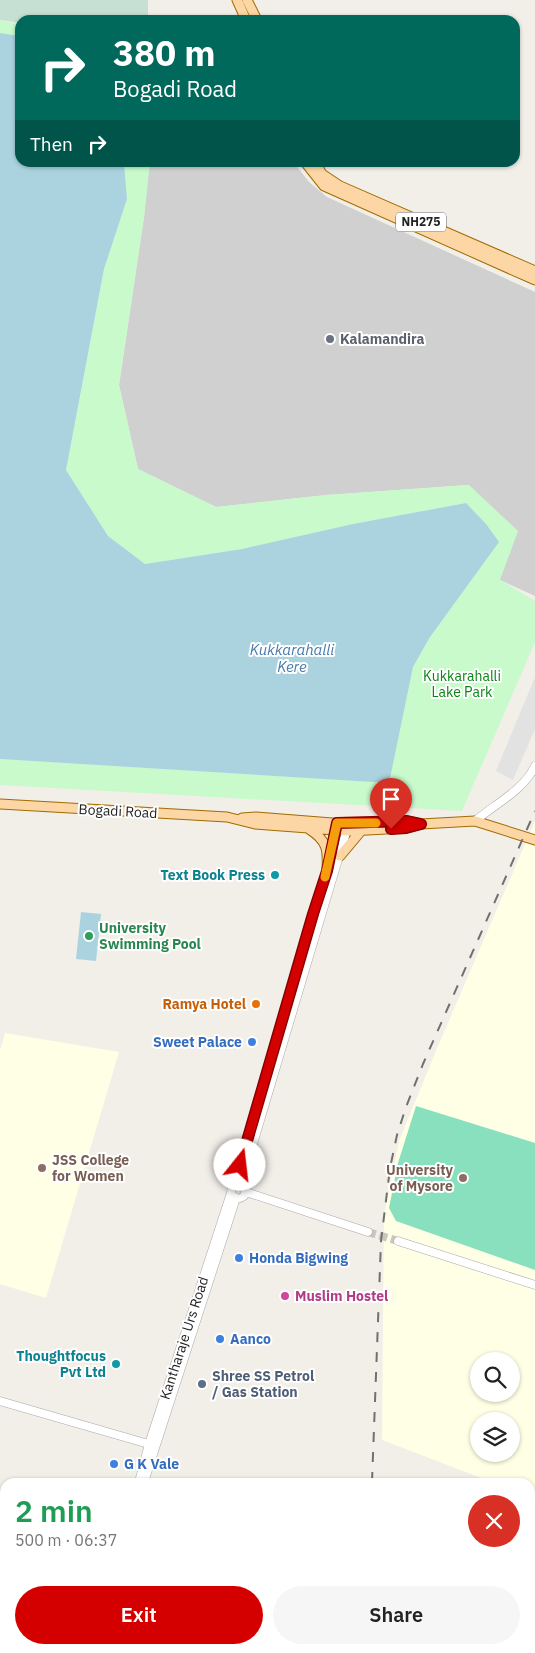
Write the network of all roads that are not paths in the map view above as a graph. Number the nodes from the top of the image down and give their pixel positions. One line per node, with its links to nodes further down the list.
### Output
1 (237, 0): 3 (main road)
2 (247, 0): 4 (main road)
3 (244, 15)
4 (254, 15)
5 (309, 167): 8 (main road)
6 (318, 167): 7 (main road, NH275)
7 (535, 271)
8 (535, 280)
9 (535, 766): 12 (street)
10 (0, 804): 11 (main road, Bogadi Road)
11 (236, 818): 14 (main road, Bogadi Road); 16 (main road, Bogadi Road)
12 (475, 820): 13 (main road, Bogadi Road); 18 (main road)
13 (421, 824): 15 (main road, Bogadi Road); 17 (main road, Bogadi Road)
14 (337, 827): 15 (main road, Bogadi Road); 16 (main road, Bogadi Road); 20 (street)
15 (348, 828): 17 (main road, Bogadi Road); 19 (street)
16 (308, 829): 20 (main road)
17 (361, 831): 19 (main road)
18 (535, 840)
19 (340, 856): 21 (street)
20 (327, 871): 21 (street)
21 (304, 958): 22 (street)
22 (238, 1184): 23 (street); 24 (street)
23 (246, 1192): 24 (street); 25 (street)
24 (234, 1196): 29 (street, Kantharaje Urs Road)
25 (368, 1232)
26 (398, 1241): 27 (street)
27 (535, 1284)
28 (0, 1401): 29 (street)
29 (153, 1445): 30 (street, Kantharaje Urs Road); 31 (street, Kantharaje Urs Road)
30 (141, 1478)
31 (145, 1478)

